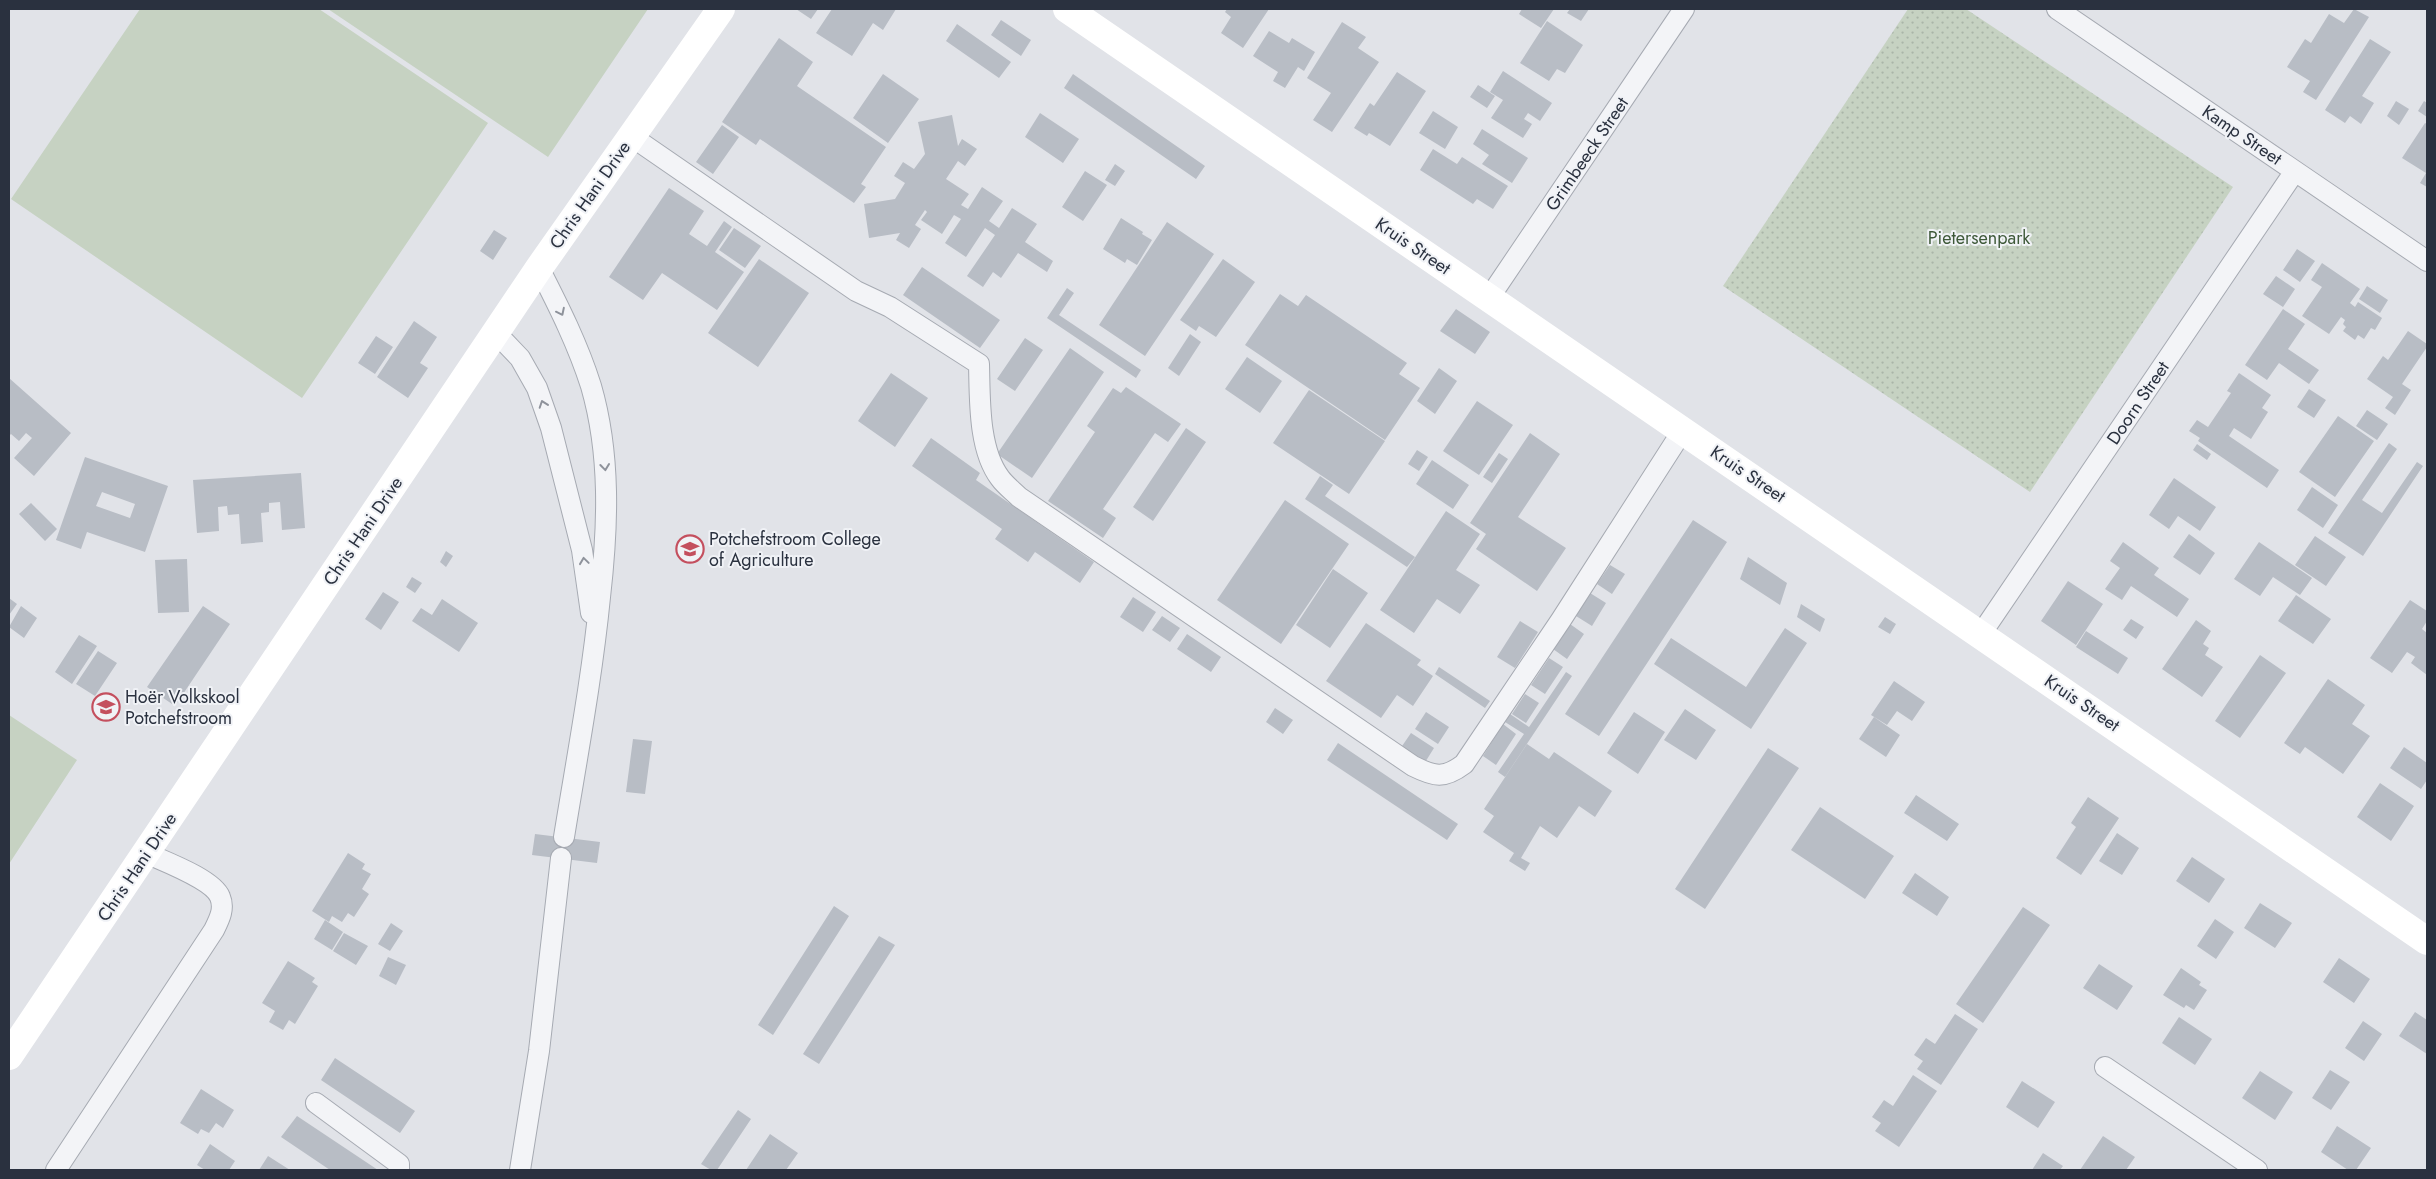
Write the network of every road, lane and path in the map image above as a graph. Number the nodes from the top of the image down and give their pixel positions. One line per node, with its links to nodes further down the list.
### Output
1 (721, 9): 5 (street, Chris Hani Drive)
2 (1067, 9): 9 (street, Kruis Street)
3 (1684, 9): 9 (street, Grimbeeck Street)
4 (2057, 9): 6 (street, Kamp Street)
5 (631, 136): 8 (street, Chris Hani Drive); 11 (street)
6 (2295, 171): 7 (street, Kamp Street); 12 (street, Doorn Street)
7 (2427, 261)
8 (538, 268): 10 (street, Chris Hani Drive); 13 (street, one-way to 13)
9 (1489, 298): 11 (street, Kruis Street)
10 (496, 333): 13 (street, one-way to 10); 15 (street, Chris Hani Drive)
11 (1683, 430): 12 (street, Kruis Street)
12 (1981, 634): 17 (street, Kruis Street)
13 (595, 644): 14 (street)
14 (564, 837)
15 (146, 853): 18 (street, Chris Hani Drive); 21 (street)
16 (561, 858): 23 (street)
17 (2427, 941)
18 (9, 1056)
19 (2105, 1067): 24 (street)
20 (316, 1103): 22 (street)
21 (56, 1170)
22 (400, 1170)
23 (520, 1170)
24 (2257, 1170)

